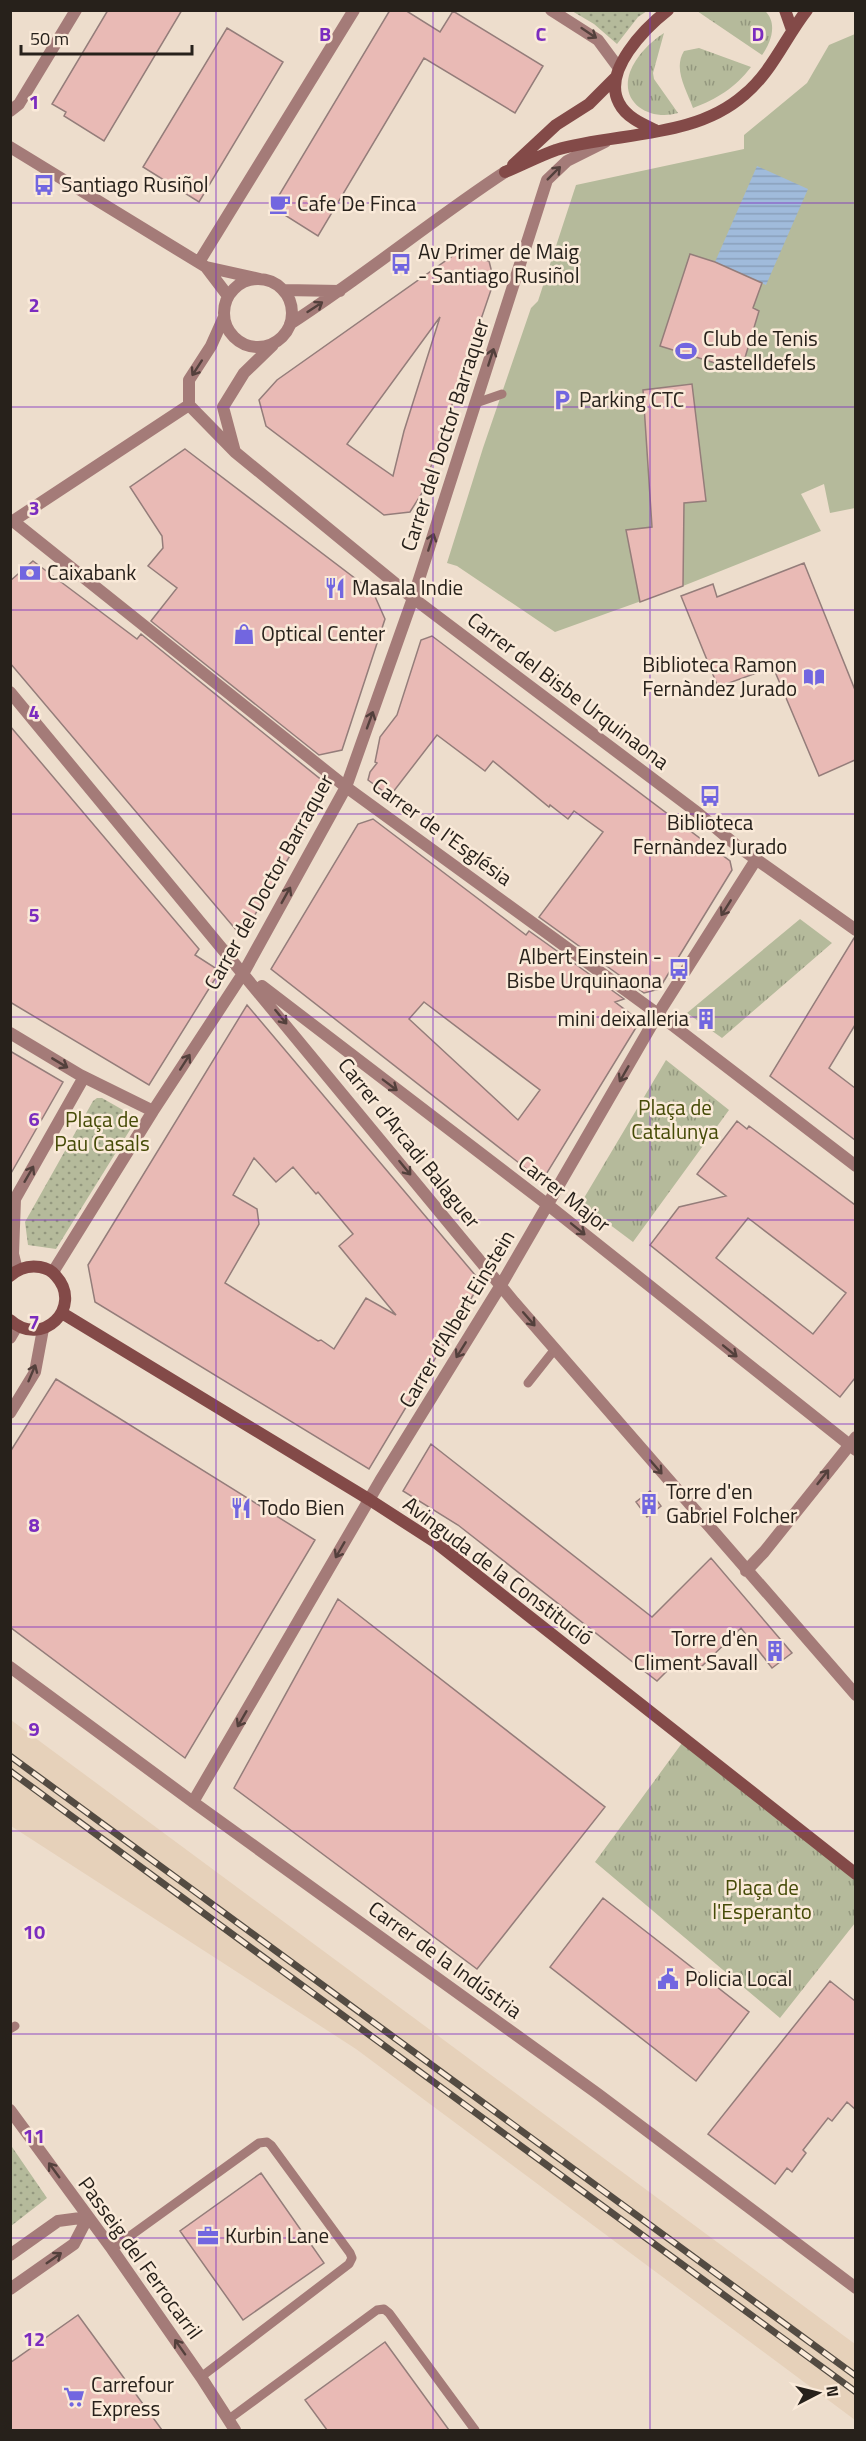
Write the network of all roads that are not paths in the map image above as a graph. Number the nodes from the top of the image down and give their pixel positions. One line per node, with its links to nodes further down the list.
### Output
1 (76, 10): 9 (street)
2 (354, 10): 14 (street)
3 (551, 10): 8 (street, one-way to 8)
4 (668, 10): 8 (street)
5 (785, 10): 7 (street)
6 (807, 10): 7 (street)
7 (792, 30): 10 (street)
8 (617, 73): 10 (street); 13 (street)
9 (10, 111)
10 (655, 130): 11 (street)
11 (607, 141): 13 (street); 23 (street, Carrer del Doctor Barraquer, one-way to 11)
12 (10, 147): 14 (street)
13 (505, 172): 17 (street)
14 (202, 264): 15 (street); 18 (street)
15 (260, 279): 16 (street); 18 (street)
16 (284, 290): 17 (street); 20 (street)
17 (341, 291): 20 (street, one-way to 17)
18 (228, 296): 19 (street)
19 (224, 317): 21 (street); 24 (street, one-way to 24)
20 (290, 324): 21 (street)
21 (280, 338): 25 (street)
22 (502, 394): 23 (lane)
23 (476, 403): 27 (street, Carrer del Doctor Barraquer, one-way to 23)
24 (189, 405): 25 (street, Carrer del Bisbe Urquinaona); 26 (street)
25 (235, 452): 27 (street, Carrer del Bisbe Urquinaona)
26 (12, 520): 29 (street, Carrer de l'Església)
27 (413, 598): 29 (street, Carrer del Doctor Barraquer, one-way to 27); 30 (street, Carrer del Bisbe Urquinaona)
28 (10, 692): 32 (street, Carrer d'Arcadi Balaguer)
29 (346, 787): 32 (street, Carrer del Doctor Barraquer, one-way to 29); 33 (street, Carrer de l'Església)
30 (757, 858): 31 (street, Carrer del Bisbe Urquinaona); 33 (street, Carrer d'Albert Einstein, one-way to 33)
31 (855, 930)
32 (244, 972): 36 (street, Carrer del Doctor Barraquer, one-way to 32); 38 (street, Carrer Major, one-way to 38); 41 (street, Carrer d'Arcadi Balaguer, one-way to 41)
33 (658, 1014): 37 (street, Carrer de l'Església); 38 (street, Carrer d'Albert Einstein, one-way to 38)
34 (10, 1033): 35 (street, one-way to 35)
35 (84, 1077): 36 (street); 40 (street, one-way to 35)
36 (153, 1111): 39 (street)
37 (855, 1166)
38 (548, 1205): 41 (street, Carrer d'Albert Einstein); 49 (street, Carrer Major, one-way to 49)
39 (53, 1272): 40 (street); 42 (street)
40 (14, 1273)
41 (501, 1285): 46 (street, Carrer d'Arcadi Balaguer, one-way to 46); 50 (street, Carrer d'Albert Einstein, one-way to 50)
42 (62, 1313): 44 (street); 50 (street, Avinguda de la Constitució)
43 (14, 1323): 44 (street); 45 (street)
44 (43, 1329): 48 (street, one-way to 44)
45 (10, 1338)
46 (555, 1349): 47 (lane); 51 (street, Carrer d'Arcadi Balaguer, one-way to 51)
47 (528, 1383)
48 (10, 1413)
49 (853, 1444): 51 (street, one-way to 49)
50 (370, 1500): 54 (street, Carrer d'Albert Einstein, one-way to 54); 55 (street, Avinguda de la Constitució)
51 (746, 1571): 53 (street, Carrer d'Arcadi Balaguer)
52 (10, 1667): 54 (street, Carrer de la Indústria)
53 (855, 1695)
54 (193, 1802): 60 (street, Carrer de la Indústria)
55 (855, 1874)
56 (10, 2110): 57 (street, Passeig del Ferrocarril, one-way to 56)
57 (88, 2217): 58 (street, Passeig del Ferrocarril); 59 (street); 61 (street, one-way to 57)
58 (112, 2249): 62 (street, Passeig del Ferrocarril, one-way to 58); 62 (lane)
59 (10, 2255)
60 (855, 2288)
61 (10, 2289)
62 (201, 2377): 63 (street, Passeig del Ferrocarril)
63 (229, 2419): 64 (street, Passeig del Ferrocarril); 65 (lane)
64 (235, 2430)
65 (475, 2430)

